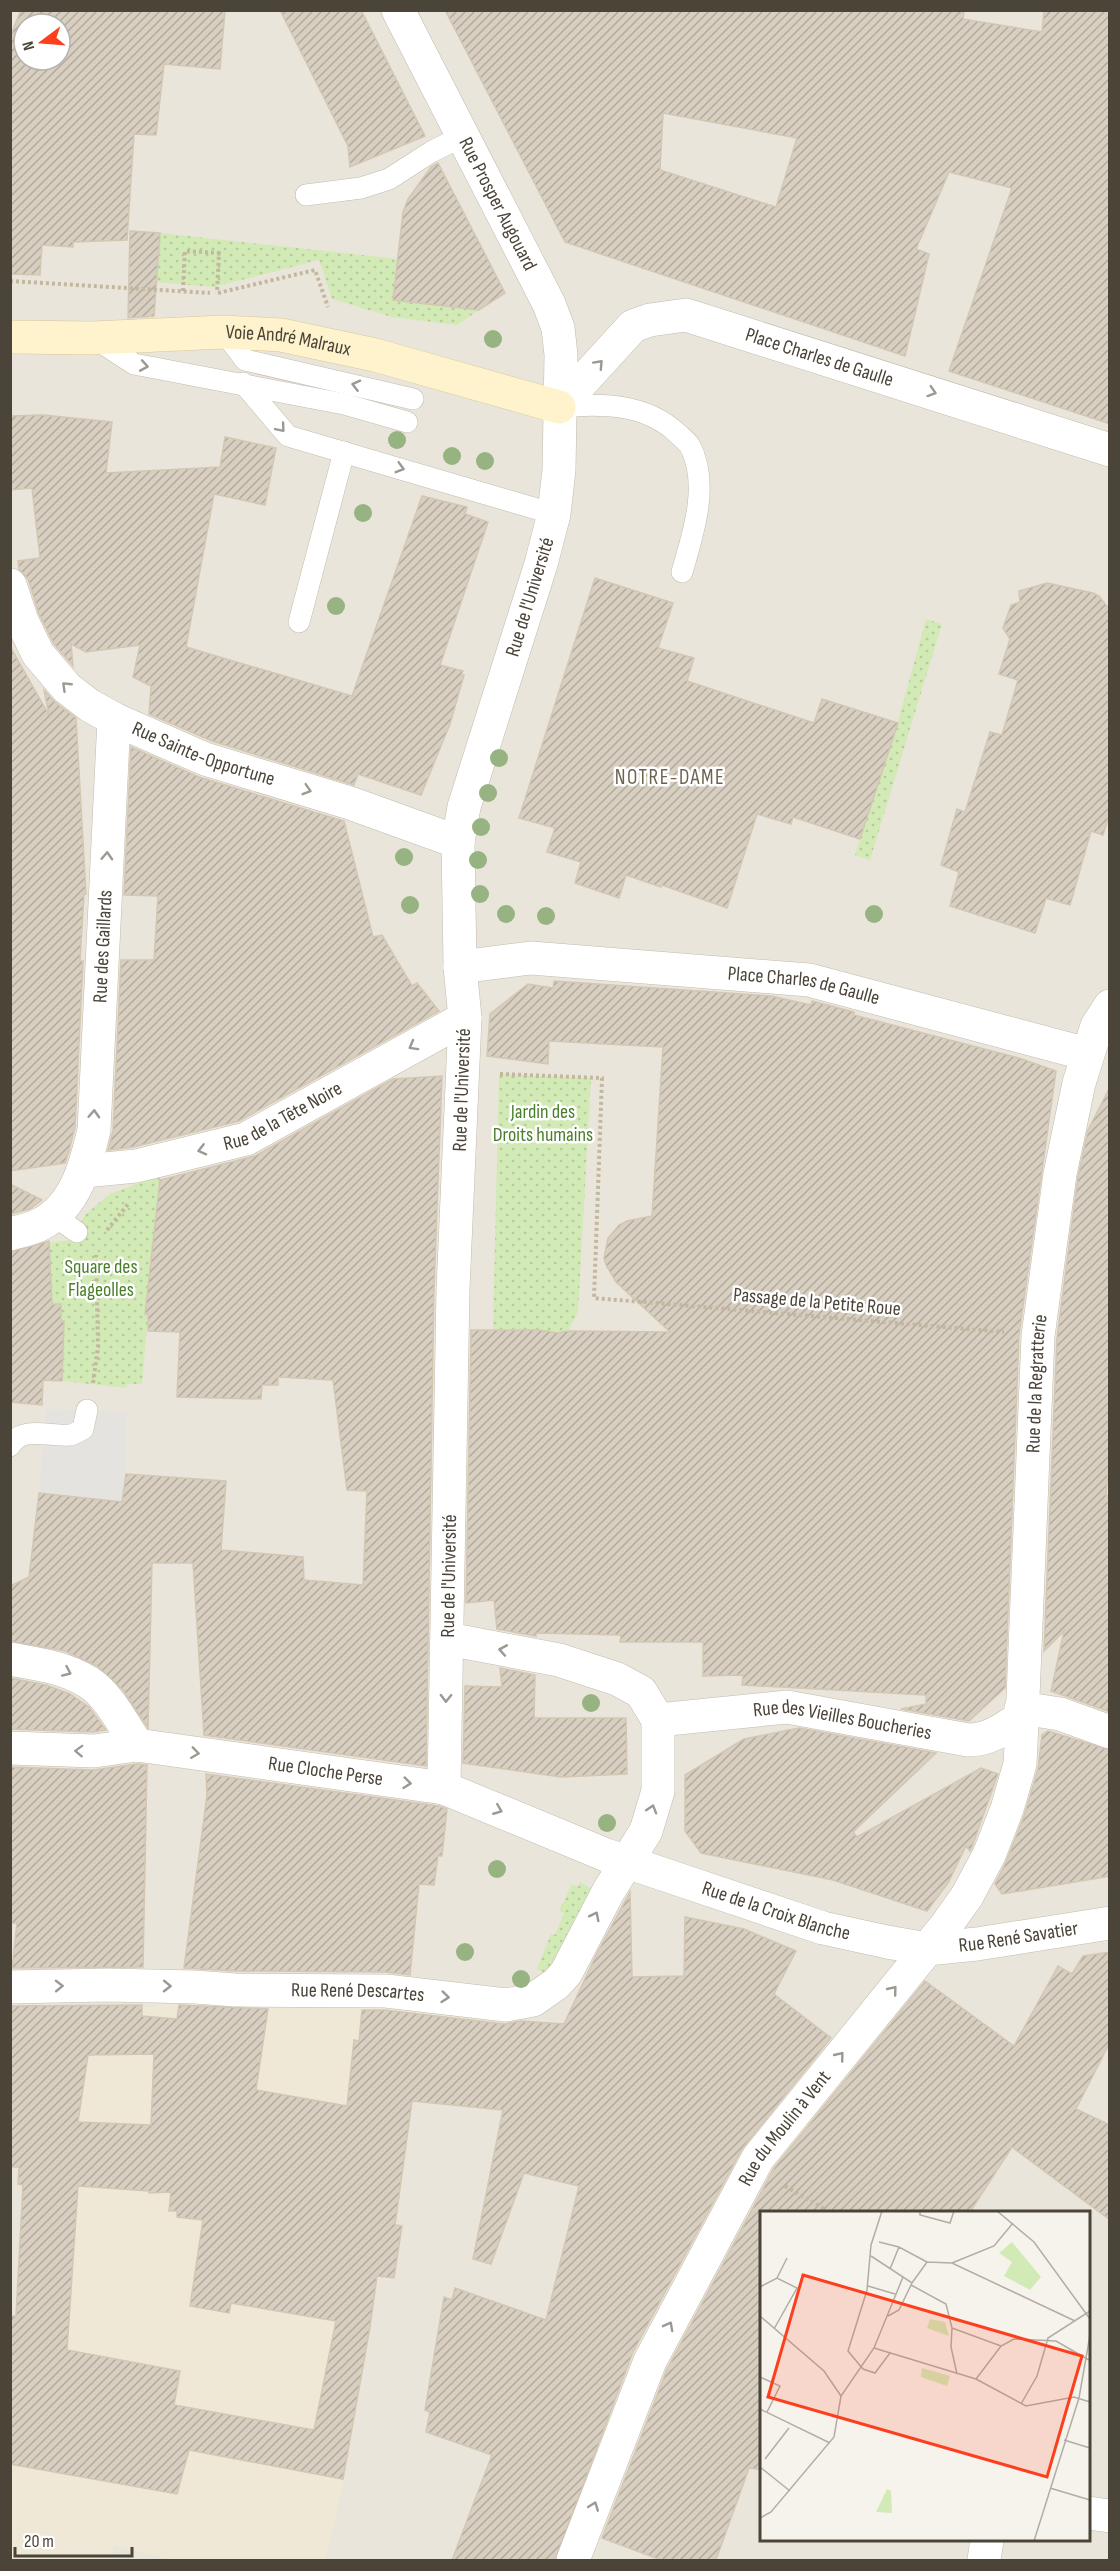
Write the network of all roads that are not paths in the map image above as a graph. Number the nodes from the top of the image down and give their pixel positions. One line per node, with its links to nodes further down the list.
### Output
1 (398, 10): 2 (street, Rue Prosper Augouard)
2 (463, 136): 3 (lane); 9 (street, Rue Prosper Augouard)
3 (306, 195)
4 (224, 332): 6 (street, Voie André Malraux); 8 (lane, one-way to 4); 9 (street, Voie André Malraux)
5 (10, 337): 6 (street, Voie André Malraux)
6 (93, 338): 7 (lane, one-way to 7)
7 (243, 383): 10 (lane); 12 (lane, one-way to 12)
8 (413, 399)
9 (559, 407): 11 (street, Place Charles de Gaulle, one-way to 11); 13 (street, Rue de l'Université); 14 (lane)
10 (407, 422)
11 (1110, 450)
12 (344, 452): 13 (lane, one-way to 13); 16 (lane)
13 (554, 514): 18 (street, Rue de l'Université)
14 (682, 572)
15 (10, 585): 17 (street, Rue Sainte-Opportune, one-way to 15)
16 (299, 622)
17 (114, 719): 18 (street, Rue Sainte-Opportune, one-way to 18); 23 (street, Rue des Gaillards, one-way to 17)
18 (458, 843): 19 (street, Rue de l'Université)
19 (460, 966): 21 (street, Rue de l'Université); 22 (street, Place Charles de Gaulle)
20 (1110, 1006): 22 (street)
21 (465, 1018): 23 (street, Rue de la Tête Noire, one-way to 23); 27 (street, Rue de l'Université)
22 (1087, 1054): 29 (street, Rue de la Regratterie)
23 (84, 1171): 24 (street, Rue des Gaillards)
24 (10, 1234)
25 (87, 1410): 26 (lane)
26 (10, 1446)
27 (448, 1639): 30 (street, one-way to 27); 34 (street, Rue de l'Université, one-way to 34)
28 (10, 1659): 32 (street, one-way to 32)
29 (1021, 1712): 30 (street, Rue des Vieilles Boucheries); 31 (street); 37 (street, Rue du Moulin à Vent)
30 (658, 1720): 35 (street, one-way to 30)
31 (1110, 1732)
32 (137, 1744): 33 (street, Rue Cloche Perse, one-way to 33); 34 (street, Rue Cloche Perse, one-way to 34)
33 (10, 1748)
34 (444, 1788): 35 (street, Rue Cloche Perse, one-way to 35)
35 (627, 1862): 37 (street, Rue de la Croix Blanche); 38 (street, Rue René Descartes, one-way to 35)
36 (1110, 1923): 37 (street, Rue René Savatier)
37 (927, 1949): 42 (street, Rue du Moulin à Vent, one-way to 37)
38 (10, 1987)
39 (1090, 2513): 40 (street)
40 (1110, 2516)
41 (987, 2541): 43 (street)
42 (573, 2560)
43 (984, 2560)

